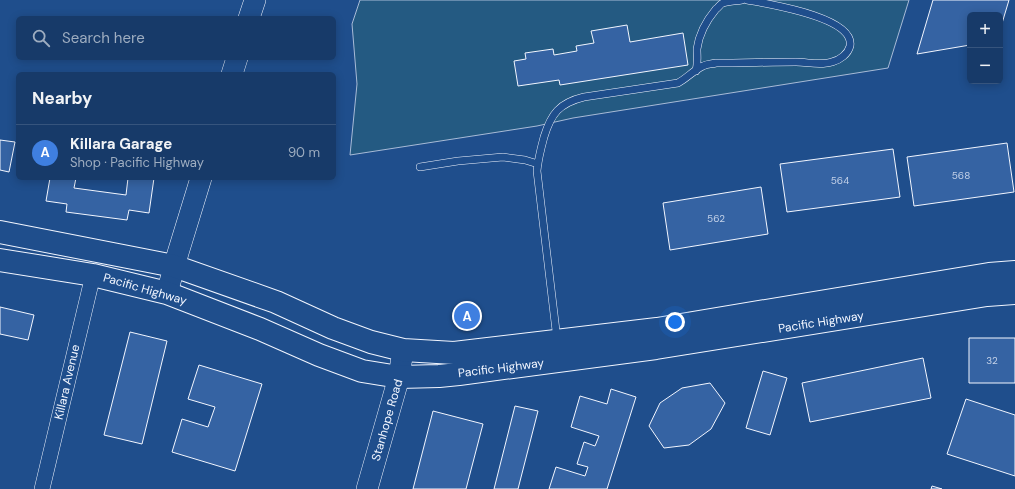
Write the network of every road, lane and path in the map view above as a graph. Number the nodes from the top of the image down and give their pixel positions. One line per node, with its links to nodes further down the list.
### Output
1 (255, 0): 4 (street)
2 (742, 0): 6 (lane)
3 (747, 0): 6 (lane)
4 (250, 16)
5 (236, 60): 7 (street)
6 (696, 70): 8 (lane)
7 (233, 72)
8 (538, 164): 9 (lane); 18 (lane)
9 (420, 168)
10 (200, 180): 13 (street)
11 (0, 232): 13 (highway, Pacific Highway)
12 (0, 260): 15 (highway, Pacific Highway)
13 (174, 266): 16 (street); 19 (highway, Pacific Highway)
14 (1015, 272): 18 (highway, Pacific Highway)
15 (93, 275): 16 (highway, Pacific Highway); 21 (street, Killara Avenue)
16 (167, 293): 20 (highway, Pacific Highway)
17 (1015, 293): 20 (highway, Pacific Highway)
18 (557, 341): 19 (highway, Pacific Highway)
19 (403, 350): 20 (street, Stanhope Road)
20 (399, 377): 22 (street, Stanhope Road)
21 (42, 489)
22 (367, 489)

